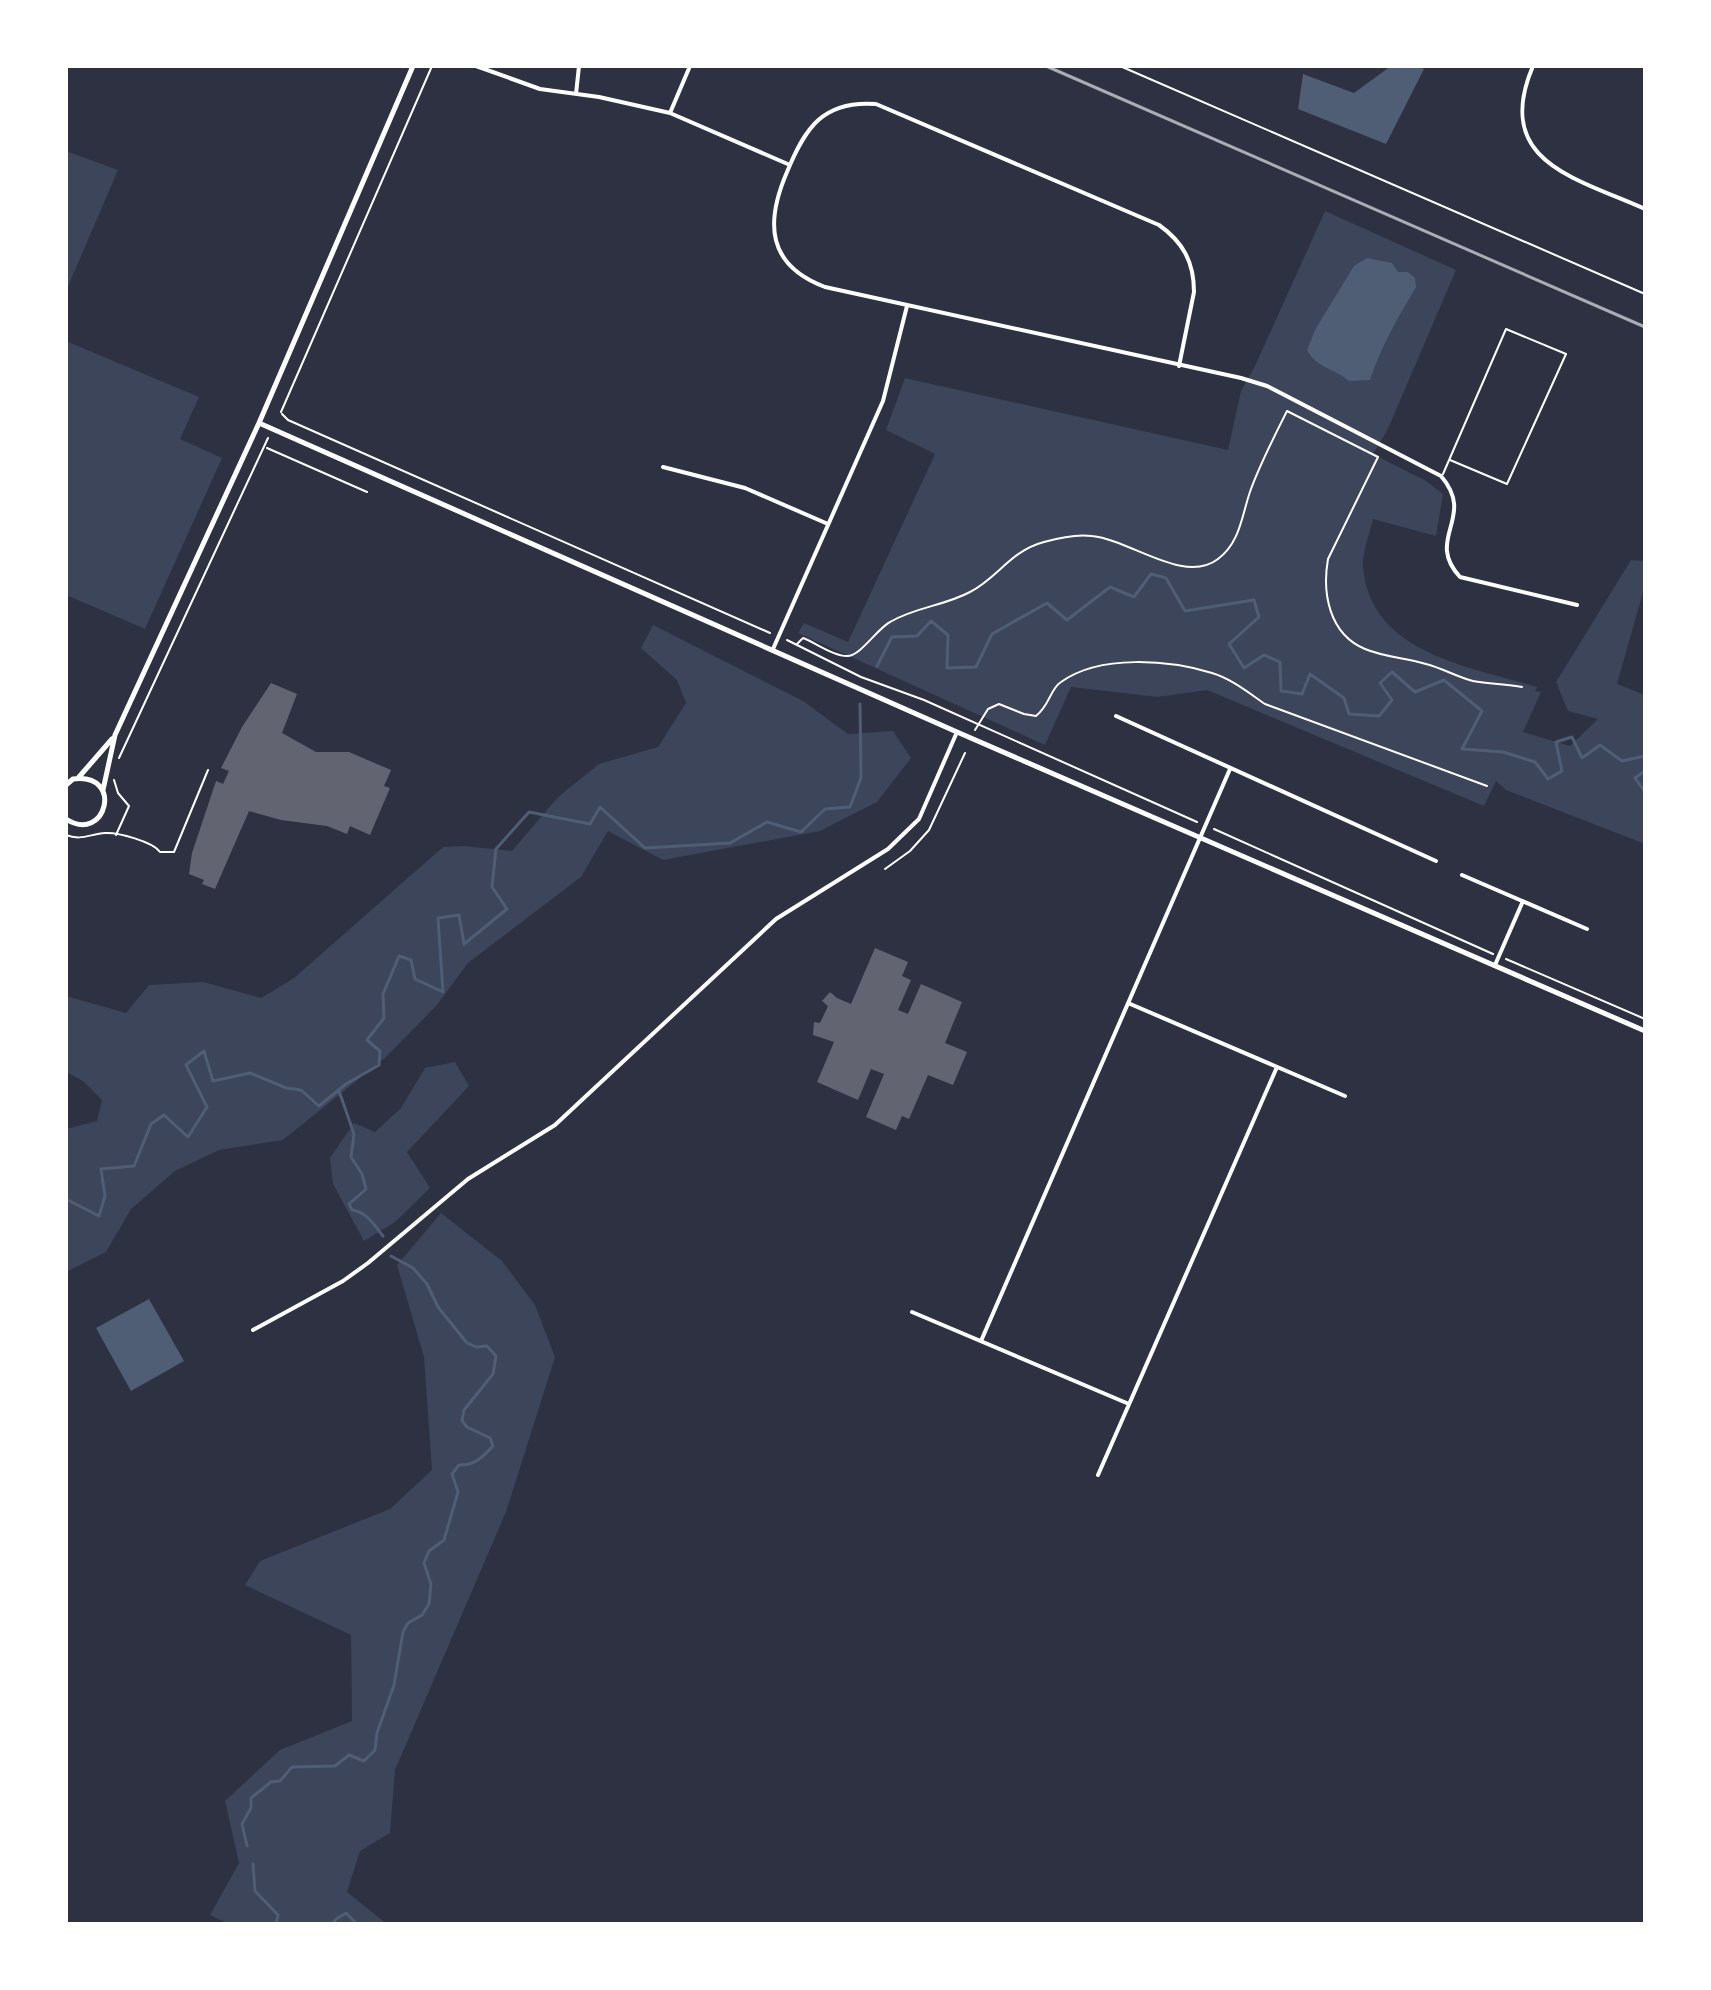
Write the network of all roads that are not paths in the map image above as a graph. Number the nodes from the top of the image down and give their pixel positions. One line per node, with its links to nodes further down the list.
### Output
1 (413, 66): 12 (street)
2 (476, 66): 6 (street)
3 (579, 66): 6 (street)
4 (690, 66): 7 (street)
5 (1533, 66): 9 (street)
6 (576, 94): 7 (street)
7 (670, 113): 8 (street)
8 (790, 165): 10 (street); 11 (street)
9 (1645, 209)
10 (907, 306): 11 (street); 16 (street)
11 (1179, 366): 15 (street)
12 (259, 423): 18 (street); 21 (street)
13 (1450, 460): 13 (lane); 15 (lane)
14 (663, 467): 16 (street)
15 (1441, 476): 17 (street)
16 (828, 524): 18 (street)
17 (1577, 605)
18 (773, 649): 20 (street)
19 (1116, 716): 22 (street)
20 (957, 732): 27 (street); 38 (street)
21 (115, 735): 23 (street); 25 (street)
22 (1230, 769): 27 (street); 28 (street)
23 (78, 778): 24 (street); 25 (street)
24 (67, 782)
25 (103, 790): 26 (street)
26 (66, 819)
27 (1201, 837): 32 (street); 33 (street)
28 (1436, 861)
29 (1462, 875): 30 (street)
30 (1523, 901): 31 (street); 32 (street)
31 (1587, 929)
32 (1494, 967): 34 (street)
33 (1128, 1003): 35 (street); 39 (street)
34 (1645, 1031)
35 (1277, 1067): 36 (street); 40 (street)
36 (1345, 1096)
37 (912, 1312): 39 (street)
38 (253, 1330)
39 (981, 1341): 40 (street)
40 (1129, 1404): 41 (street)
41 (1098, 1475)

